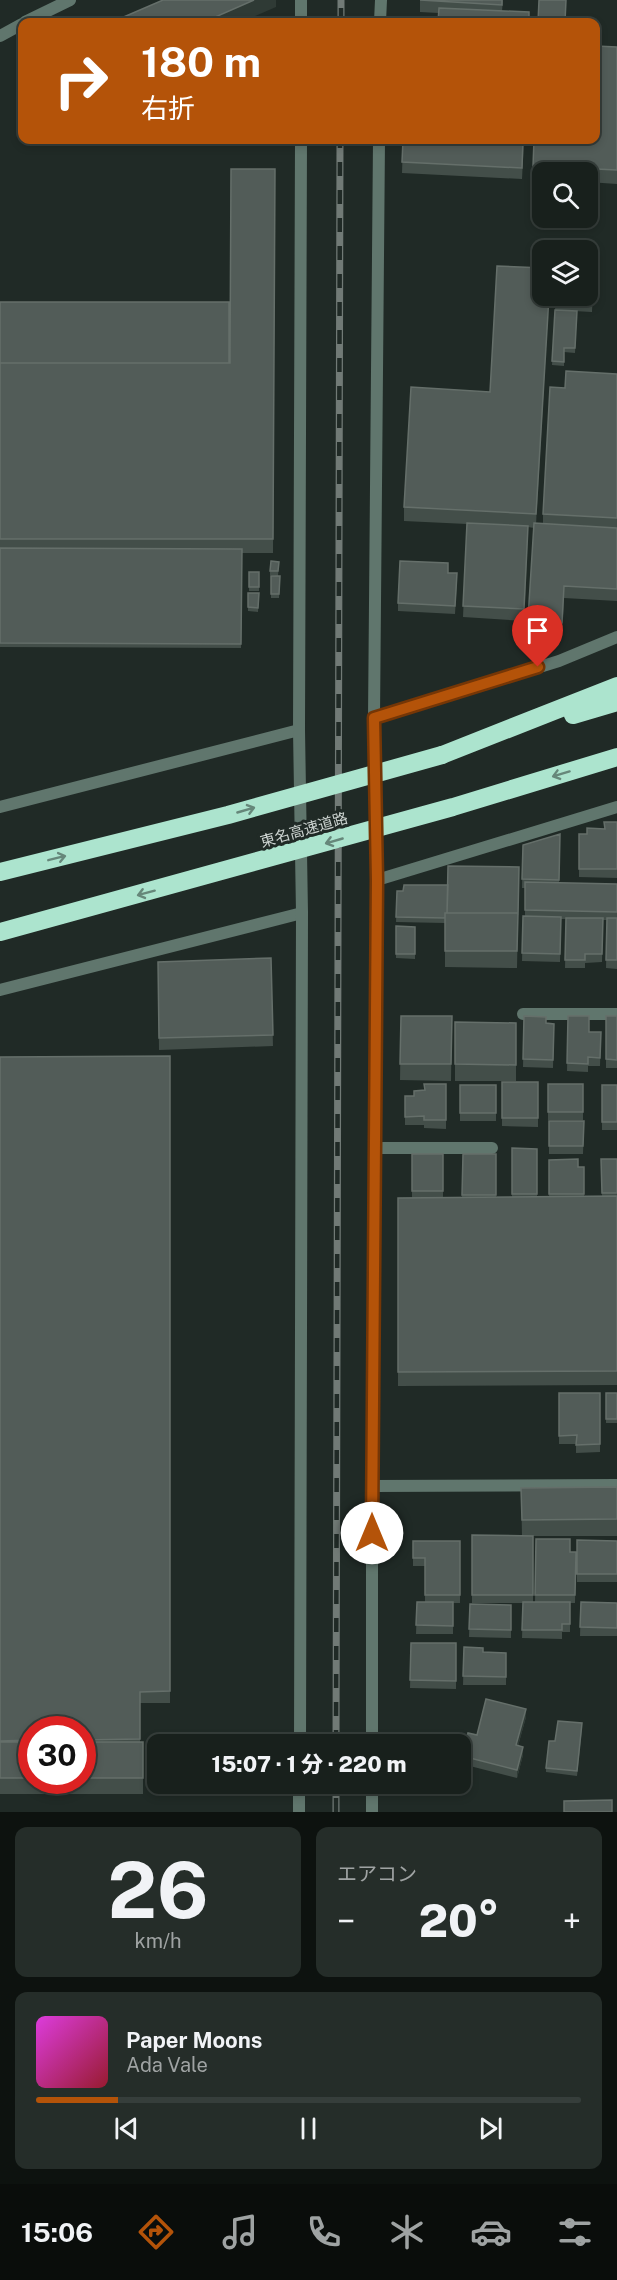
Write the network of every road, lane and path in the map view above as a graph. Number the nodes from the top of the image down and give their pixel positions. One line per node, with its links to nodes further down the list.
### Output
1 (70, 0): 4 (street)
2 (301, 0): 5 (street)
3 (381, 0): 6 (street)
4 (34, 18)
5 (301, 18)
6 (381, 18)
7 (18, 26): 8 (street)
8 (0, 36)
9 (301, 144): 15 (street)
10 (379, 144): 14 (street)
11 (617, 638): 14 (street)
12 (617, 686): 16 (highway)
13 (617, 702): 16 (highway)
14 (374, 718): 21 (street)
15 (299, 730): 18 (street); 22 (street)
16 (442, 755): 20 (highway, one-way to 16, bridge)
17 (617, 757): 23 (highway, 東名高速道路, one-way to 23, bridge)
18 (0, 807)
19 (617, 807): 21 (street)
20 (0, 872)
21 (377, 880): 27 (street)
22 (302, 913): 24 (street); 31 (street)
23 (0, 932)
24 (0, 990)
25 (523, 1014): 26 (street)
26 (617, 1014)
27 (375, 1148): 28 (street); 30 (street)
28 (492, 1148)
29 (617, 1485): 30 (street)
30 (372, 1486): 32 (street)
31 (300, 1734)
32 (372, 1734)
33 (299, 1794): 35 (street)
34 (372, 1794): 36 (street)
35 (299, 1812)
36 (372, 1812)

